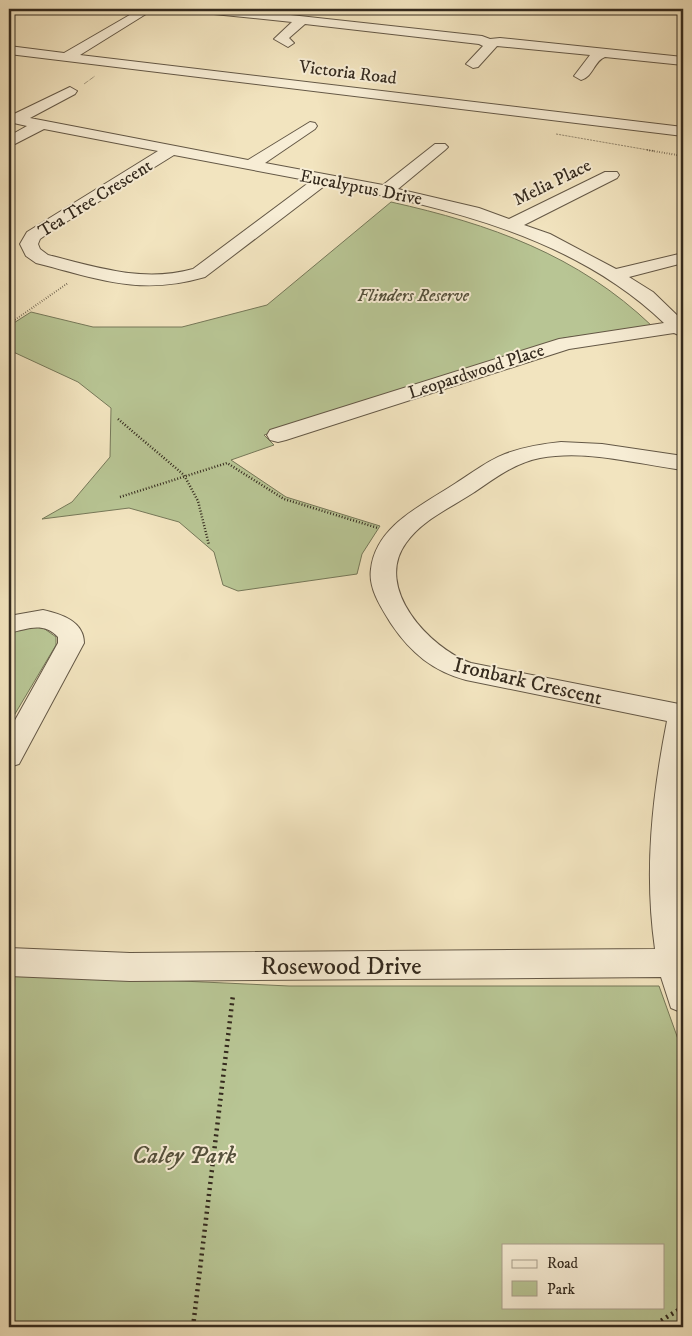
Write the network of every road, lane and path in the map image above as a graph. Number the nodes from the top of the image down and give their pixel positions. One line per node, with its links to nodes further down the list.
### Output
1 (148, 9): 8 (street)
2 (204, 9): 3 (street)
3 (302, 20): 4 (street); 5 (street)
4 (288, 43)
5 (490, 44): 7 (street); 10 (street)
6 (9, 50): 8 (street, Victoria Road)
7 (601, 54): 9 (street); 12 (street)
8 (66, 57): 17 (street, Victoria Road)
9 (683, 62)
10 (473, 64)
11 (101, 72): 13 (path)
12 (581, 76)
13 (70, 92): 14 (street)
14 (12, 118): 15 (street, Eucalyptus Drive)
15 (42, 124): 18 (street); 20 (street, Eucalyptus Drive)
16 (310, 126): 21 (street)
17 (683, 132)
18 (9, 142)
19 (440, 147): 24 (street)
20 (171, 150): 21 (street, Eucalyptus Drive); 27 (street, Tea Tree Crescent)
21 (252, 165): 23 (street, Eucalyptus Drive)
22 (611, 175): 25 (street, Melia Place)
23 (324, 179): 24 (street, Eucalyptus Drive); 27 (street, Tea Tree Crescent)
24 (386, 191): 25 (street, Eucalyptus Drive)
25 (511, 225): 28 (street, Eucalyptus Drive)
26 (683, 258): 28 (street)
27 (87, 270): 29 (path)
28 (615, 275): 30 (street, Eucalyptus Drive)
29 (9, 324)
30 (681, 329): 32 (street, Leopardwood Place)
31 (118, 420): 34 (path)
32 (278, 435)
33 (683, 463): 36 (street, Ironbark Crescent)
34 (184, 475): 35 (path); 36 (path); 37 (path)
35 (120, 498)
36 (401, 532): 39 (street, Ironbark Crescent)
37 (209, 545)
38 (9, 625): 40 (street)
39 (683, 714): 41 (street)
40 (9, 757)
41 (674, 842): 43 (street)
42 (9, 962): 43 (street, Rosewood Drive)
43 (674, 963): 45 (street)
44 (233, 995): 47 (path)
45 (683, 998)
46 (683, 1307): 48 (path)
47 (193, 1327)
48 (651, 1327)

